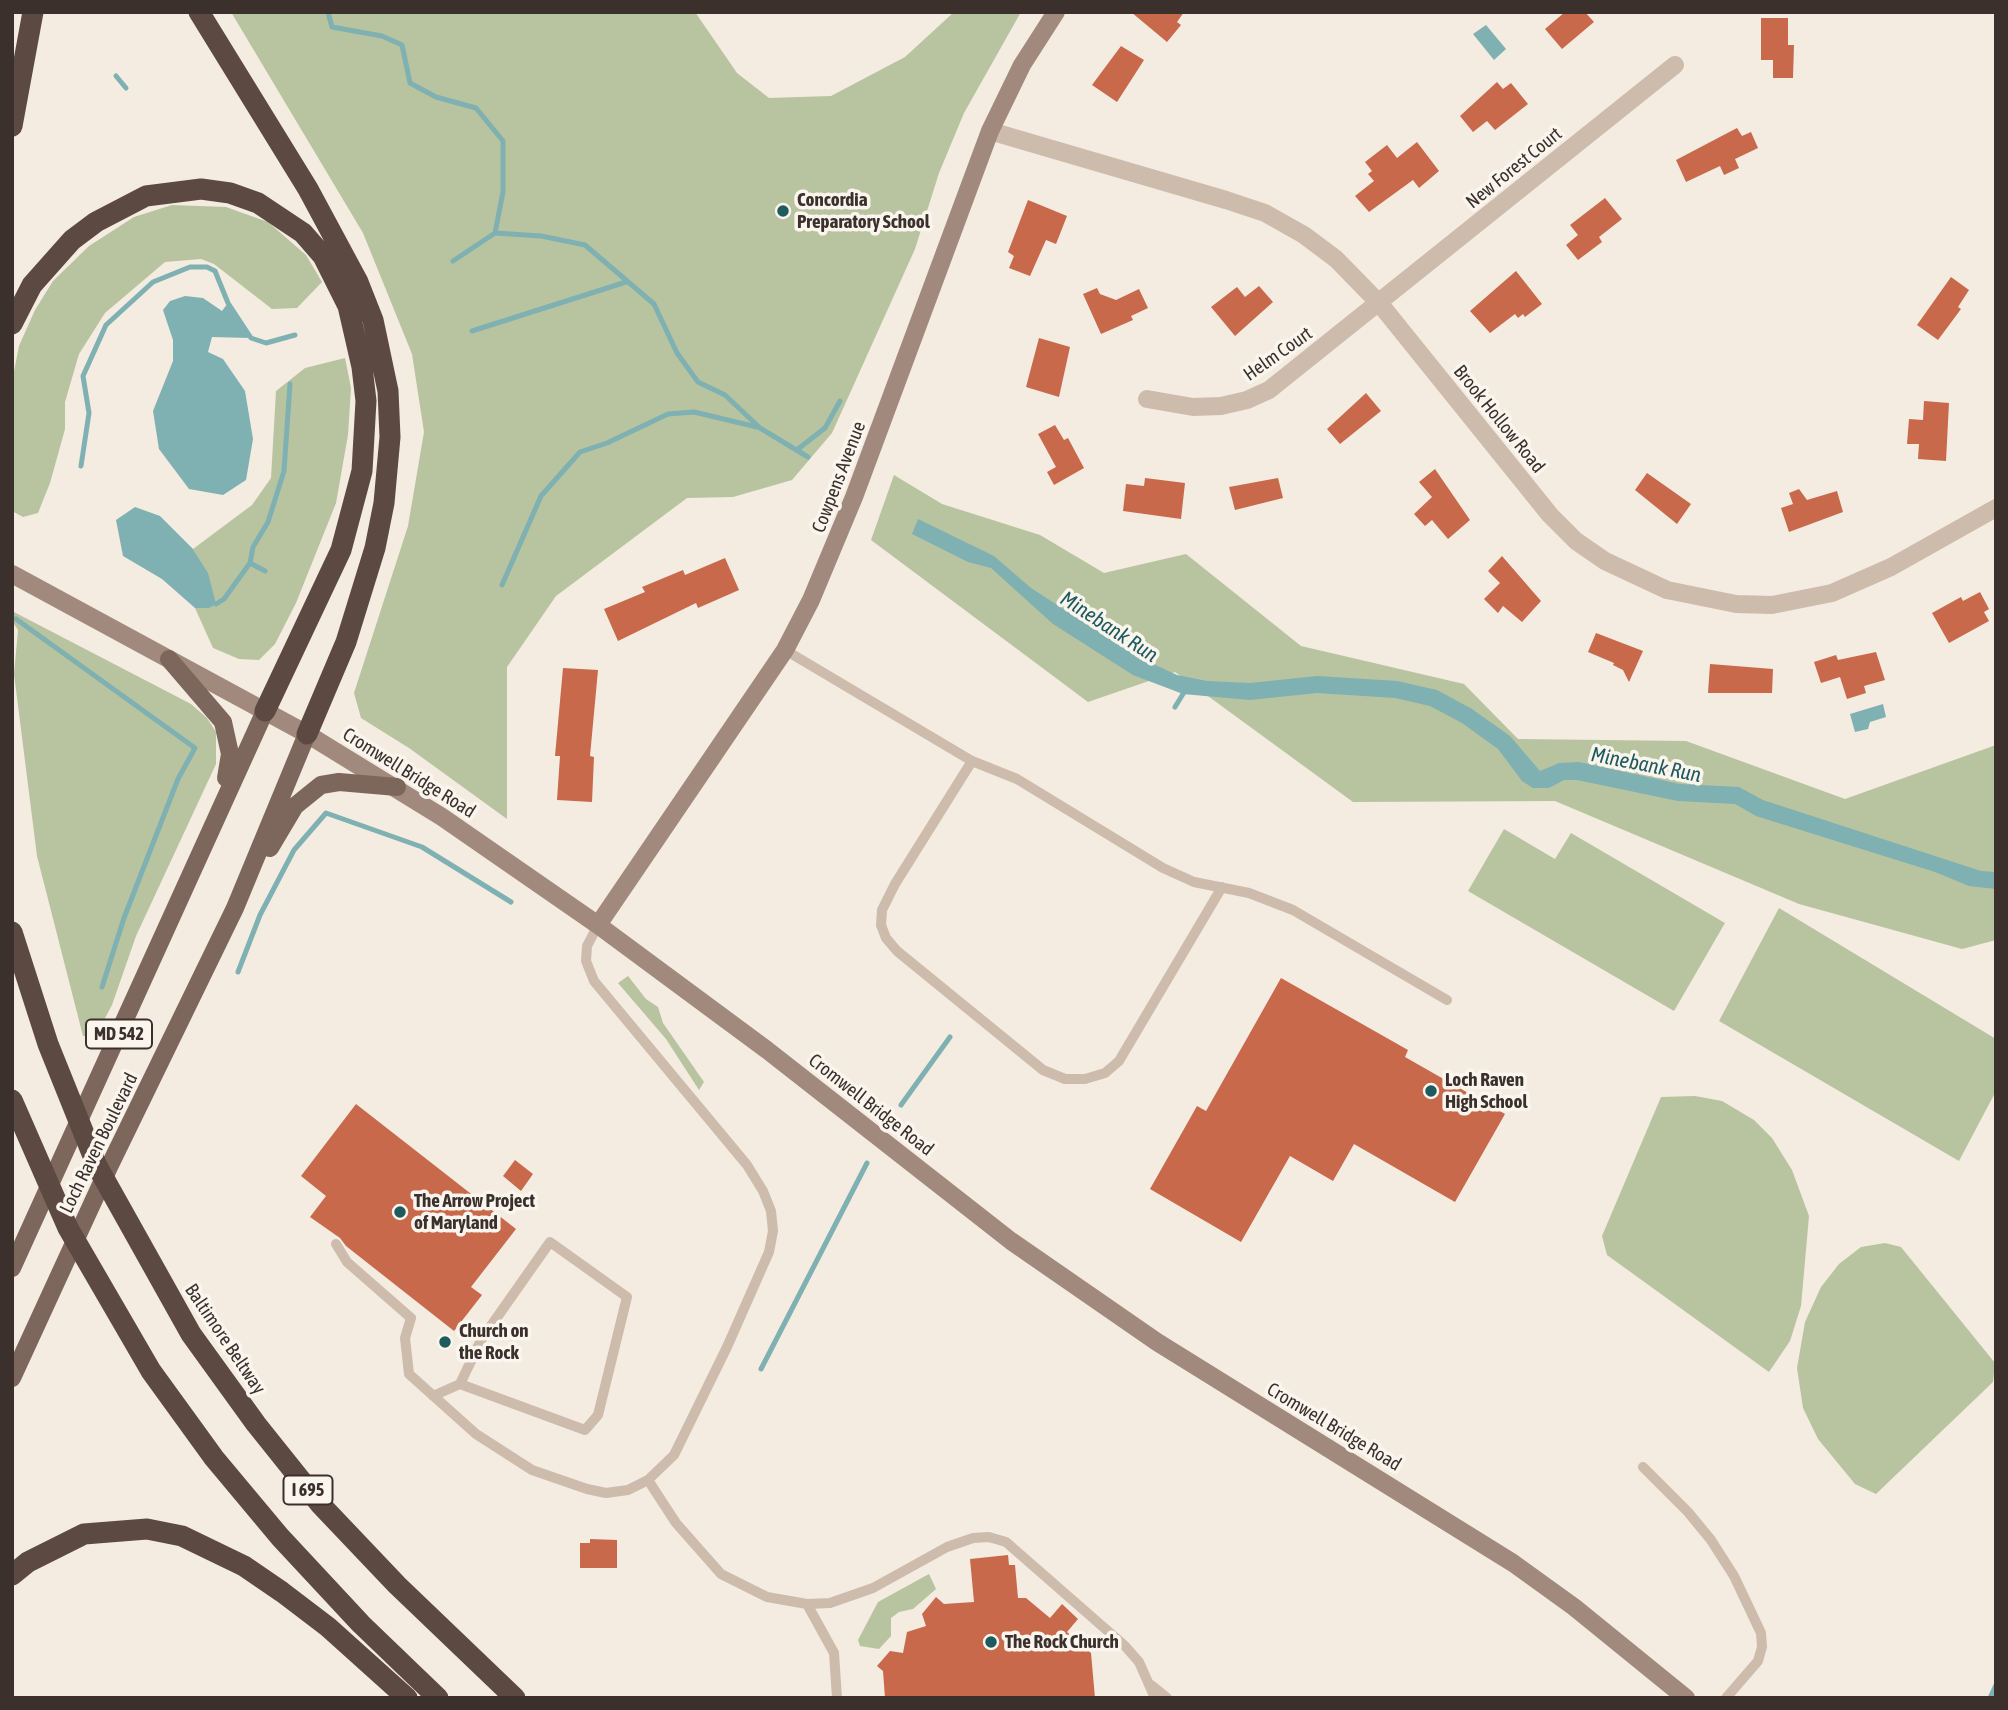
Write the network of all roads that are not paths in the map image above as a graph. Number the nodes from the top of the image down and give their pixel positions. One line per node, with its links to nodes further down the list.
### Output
1 (33, 12): 5 (highway)
2 (199, 12): 15 (highway)
3 (1056, 12): 6 (main road, Cowpens Avenue)
4 (1675, 65): 7 (street, New Forest Court)
5 (12, 126)
6 (989, 131): 7 (street, Brook Hollow Road); 12 (main road, Cowpens Avenue)
7 (1380, 304): 9 (street, Helm Court); 10 (street, Brook Hollow Road)
8 (12, 324): 14 (highway)
9 (1147, 399)
10 (1996, 508)
11 (12, 574): 13 (main road, Cromwell Bridge Road)
12 (785, 650): 16 (lane); 21 (main road, Cowpens Avenue)
13 (169, 659): 14 (main road, Cromwell Bridge Road); 18 (main road)
14 (265, 711): 15 (main road, Cromwell Bridge Road); 18 (main road, Loch Raven Boulevard / MD 542)
15 (307, 734): 17 (main road, Cromwell Bridge Road); 20 (main road, Loch Raven Boulevard / MD 542)
16 (972, 761): 19 (lane); 19 (lane)
17 (397, 787): 20 (main road); 21 (main road, Cromwell Bridge Road)
18 (223, 799): 26 (main road, Loch Raven Boulevard / MD 542)
19 (1222, 887): 23 (lane)
20 (235, 908): 27 (main road, Loch Raven Boulevard / MD 542)
21 (598, 925): 31 (lane); 41 (main road, Cromwell Bridge Road)
22 (12, 932): 37 (highway, Baltimore Beltway / I 695)
23 (1447, 1000)
24 (14, 1106): 36 (highway, I 695)
25 (336, 1244): 29 (lane)
26 (12, 1268)
27 (12, 1378)
28 (460, 1384): 28 (lane); 29 (lane)
29 (433, 1396): 31 (lane)
30 (1643, 1467): 42 (lane)
31 (648, 1480): 33 (lane)
32 (12, 1575): 35 (highway)
33 (807, 1604): 34 (lane); 38 (lane)
34 (1151, 1685): 39 (lane); 40 (lane)
35 (407, 1698)
36 (438, 1698)
37 (515, 1698)
38 (837, 1698)
39 (1154, 1698)
40 (1167, 1698)
41 (1686, 1698)
42 (1726, 1698)

